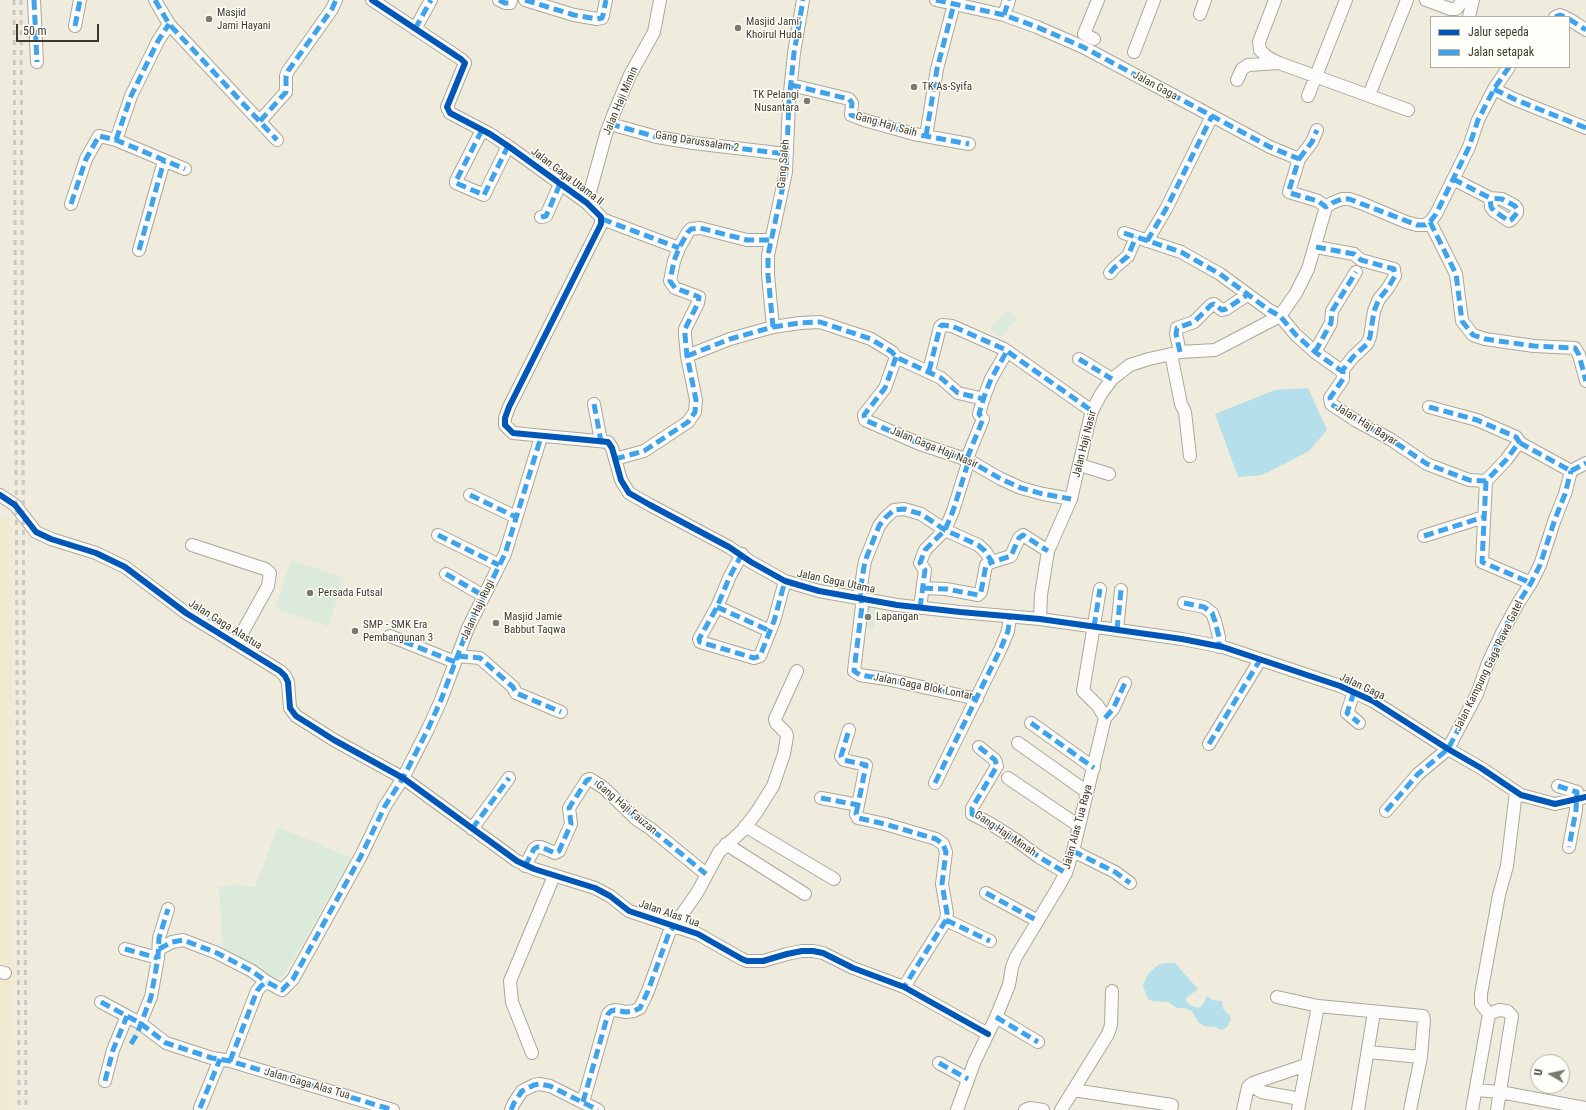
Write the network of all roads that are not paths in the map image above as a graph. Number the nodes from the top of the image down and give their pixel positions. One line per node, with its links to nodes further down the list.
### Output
1 (34, 0): 35 (street)
2 (80, 0): 30 (street)
3 (155, 0): 29 (street)
4 (336, 0): 46 (street)
5 (372, 0): 31 (street, Jalan Gaga Utama II)
6 (431, 0): 31 (street)
7 (499, 0): 8 (street)
8 (511, 0)
9 (525, 0): 10 (street)
10 (606, 0)
11 (660, 0): 47 (street, Jalan Haji Mimin)
12 (803, 0): 40 (street, Gang Saleh)
13 (936, 0): 24 (street, Jalan Gaga)
14 (1009, 0): 26 (street)
15 (1098, 0): 33 (street)
16 (1154, 0): 34 (street)
17 (1205, 0): 25 (street)
18 (1275, 0): 36 (street)
19 (1346, 0): 38 (street)
20 (1407, 0): 42 (street)
21 (1426, 0): 22 (street)
22 (1462, 0)
23 (1473, 0): 27 (street)
24 (954, 4): 26 (street, Jalan Gaga); 51 (street, Gang Haji Saih)
25 (1200, 14)
26 (1004, 15): 45 (street, Jalan Gaga)
27 (1469, 16)
28 (1570, 21): 32 (street)
29 (169, 24): 46 (street); 52 (street)
30 (75, 26)
31 (415, 29): 49 (street, Jalan Gaga Utama II)
32 (1586, 30)
33 (1084, 34)
34 (1134, 52)
35 (37, 62)
36 (1279, 63): 38 (street); 39 (street)
37 (1508, 68): 41 (street)
38 (1316, 76): 42 (street); 43 (street)
39 (1237, 80)
40 (791, 85): 51 (street, Gang Haji Saih); 56 (street, Gang Saleh)
41 (1494, 89): 48 (street); 60 (street)
42 (1369, 95): 44 (street)
43 (1308, 96)
44 (1408, 110)
45 (1212, 116): 57 (street, Jalan Gaga); 70 (street)
46 (260, 121): 53 (street)
47 (610, 124): 56 (street, Gang Darussalam 2); 63 (street, Jalan Haji Mimin)
48 (1586, 128)
49 (482, 130): 55 (street, Jalan Gaga Utama II); 55 (street)
50 (1317, 130): 57 (street)
51 (926, 136): 54 (street, Gang Haji Saih)
52 (116, 140): 58 (street); 64 (street)
53 (277, 140)
54 (969, 144)
55 (508, 146): 61 (street, Jalan Gaga Utama II)
56 (786, 154): 71 (street, Gang Saleh)
57 (1299, 159): 65 (street)
58 (164, 161): 59 (street); 74 (street)
59 (185, 169)
60 (1453, 179): 62 (street); 68 (street)
61 (560, 184): 63 (street, Jalan Gaga Utama II); 66 (street)
62 (1490, 198)
63 (587, 203): 67 (street, Jalan Gaga Utama II)
64 (71, 204)
65 (1326, 207): 68 (street); 72 (street, Jalan Haji Nasir)
66 (541, 217)
67 (602, 219): 73 (street); 94 (street, Jalan Gaga Utama II)
68 (1430, 222): 89 (street)
69 (1124, 233): 70 (street)
70 (1141, 239): 76 (street); 77 (street)
71 (771, 240): 73 (street); 79 (street, Gang Saleh)
72 (1316, 247): 78 (street, Jalan Haji Nasir); 86 (street)
73 (679, 248): 83 (street)
74 (139, 250)
75 (1356, 272): 81 (street)
76 (1110, 273)
77 (1247, 295): 78 (street); 82 (street)
78 (1280, 316): 81 (street); 82 (street, Jalan Haji Nasir)
79 (773, 327): 83 (street); 84 (street)
80 (1007, 351): 87 (street); 90 (street); 93 (street)
81 (1315, 352): 86 (street)
82 (1176, 353): 88 (street, Jalan Haji Nasir); 97 (street)
83 (687, 356): 98 (street)
84 (896, 357): 87 (street); 99 (street, Jalan Gaga Haji Nasir)
85 (1079, 359): 88 (street)
86 (1342, 371): 104 (street, Jalan Haji Bayar)
87 (928, 372): 90 (street)
88 (1112, 379): 93 (street, Jalan Haji Nasir)
89 (1586, 381)
90 (984, 399): 99 (street)
91 (594, 404): 95 (street)
92 (1429, 407): 96 (street)
93 (1092, 411): 101 (street, Jalan Haji Nasir)
94 (541, 437): 95 (street); 108 (street, Jalan Haji Rugi)
95 (601, 441): 98 (street, Jalan Gaga Utama)
96 (1520, 443): 102 (street); 104 (street)
97 (1190, 456)
98 (615, 459): 115 (street, Jalan Gaga Utama)
99 (968, 460): 107 (street, Jalan Gaga Haji Nasir); 110 (street)
100 (1586, 463): 102 (street)
101 (1080, 465): 103 (street); 107 (street, Jalan Haji Nasir)
102 (1571, 471): 120 (street, Jalan Kampung Gaga Rawa Gatel)
103 (1109, 474)
104 (1486, 481): 109 (street)
105 (470, 495): 108 (street)
106 (0, 496): 136 (street, Jalan Gaga Alastua)
107 (1071, 499): 114 (street, Jalan Haji Nasir)
108 (516, 517): 117 (street, Jalan Haji Rugi)
109 (1484, 517): 112 (street); 120 (street)
110 (945, 530): 116 (street); 121 (street); 125 (street)
111 (438, 535): 117 (street)
112 (1424, 536)
113 (192, 545): 136 (street)
114 (1048, 551): 116 (street); 130 (street, Jalan Haji Nasir)
115 (742, 554): 119 (street, Jalan Gaga Utama); 127 (street)
116 (992, 562): 121 (street)
117 (499, 565): 124 (street, Jalan Haji Rugi)
118 (446, 574): 124 (street)
119 (785, 581): 125 (street, Jalan Gaga Utama); 133 (street)
120 (1531, 583): 152 (street, Jalan Kampung Gaga Rawa Gatel)
121 (923, 588): 128 (street)
122 (1100, 589): 131 (street)
123 (1121, 590): 132 (street)
124 (484, 596): 138 (street, Jalan Haji Rugi)
125 (860, 599): 128 (street, Jalan Gaga Utama); 143 (street, Jalan Gaga Blok Lontar)
126 (1184, 603): 137 (street)
127 (717, 607): 133 (street); 133 (street)
128 (920, 608): 129 (street, Jalan Gaga Utama)
129 (1010, 616): 130 (street, Jalan Gaga Utama); 143 (street, Jalan Gaga Blok Lontar)
130 (1040, 619): 131 (street, Jalan Gaga Utama)
131 (1094, 627): 132 (street, Jalan Gaga Utama); 145 (street)
132 (1117, 630): 135 (street, Jalan Gaga Utama)
133 (770, 631)
134 (390, 636): 138 (street)
135 (1182, 639): 137 (street, Jalan Gaga)
136 (236, 644): 154 (street, Jalan Gaga Alastua)
137 (1218, 647): 139 (street, Jalan Gaga)
138 (457, 659): 144 (street); 154 (street, Jalan Haji Rugi)
139 (1260, 660): 142 (street, Jalan Gaga); 150 (street)
140 (797, 671): 165 (street)
141 (1125, 684): 145 (street)
142 (1354, 692): 147 (street); 152 (street, Jalan Gaga)
143 (977, 699): 157 (street)
144 (560, 712)
145 (1105, 718): 153 (street, Jalan Alas Tua Raya)
146 (1031, 723): 153 (street)
147 (1359, 723)
148 (849, 730): 163 (street)
149 (1018, 743): 159 (street)
150 (1209, 744)
151 (979, 747): 172 (street, Gang Haji Minah)
152 (1448, 749): 160 (street, Jalan Gaga); 164 (street)
153 (1094, 768): 159 (street, Jalan Alas Tua Raya)
154 (403, 778): 167 (street, Jalan Alas Tua); 186 (street, Jalan Haji Rugi)
155 (509, 778): 167 (street)
156 (1008, 778): 166 (street)
157 (935, 783)
158 (1558, 786): 162 (street)
159 (1087, 792): 166 (street, Jalan Alas Tua Raya)
160 (1516, 792): 162 (street, Jalan Gaga); 193 (street)
161 (821, 798): 163 (street)
162 (1582, 798): 169 (street)
163 (858, 805): 180 (street)
164 (1386, 811)
165 (745, 826): 168 (street); 175 (street)
166 (1079, 826): 170 (street, Jalan Alas Tua Raya)
167 (472, 829): 171 (street, Jalan Alas Tua)
168 (726, 844): 173 (street); 178 (street)
169 (1569, 847)
170 (1073, 851): 172 (street, Jalan Alas Tua Raya); 176 (street)
171 (525, 866): 173 (street, Gang Haji Fauzan); 174 (street, Jalan Alas Tua)
172 (1066, 873): 181 (street, Jalan Alas Tua Raya)
173 (706, 874): 182 (street)
174 (554, 876): 182 (street, Jalan Alas Tua); 200 (street)
175 (834, 879)
176 (1130, 883)
177 (986, 893): 181 (street)
178 (805, 894)
179 (168, 909): 185 (street)
180 (946, 920): 183 (street); 187 (street)
181 (1038, 921): 195 (street, Jalan Alas Tua Raya)
182 (674, 926): 187 (street, Jalan Alas Tua); 211 (street)
183 (990, 941)
184 (125, 949): 185 (street)
185 (158, 953): 186 (street); 196 (street)
186 (267, 982): 202 (street)
187 (904, 987): 197 (street, Jalan Alas Tua)
188 (1112, 991): 208 (street)
189 (1277, 997): 191 (street)
190 (101, 1002): 194 (street, Jalan Gaga Alas Tua)
191 (1318, 1006): 192 (street); 204 (street)
192 (1374, 1012): 199 (street); 201 (street)
193 (1489, 1014): 209 (street); 210 (street)
194 (128, 1016): 196 (street, Jalan Gaga Alas Tua); 206 (street)
195 (996, 1017): 197 (street, Jalan Alas Tua Raya); 198 (street)
196 (140, 1024): 202 (street, Jalan Gaga Alas Tua)
197 (988, 1034): 205 (street, Jalan Alas Tua Raya)
198 (1038, 1042)
199 (1368, 1052): 201 (street); 225 (street)
200 (532, 1054)
201 (1421, 1058): 226 (street)
202 (225, 1060): 214 (street); 216 (street, Jalan Gaga Alas Tua)
203 (939, 1063): 205 (street)
204 (1306, 1065): 207 (street); 212 (street)
205 (968, 1079): 219 (street, Jalan Alas Tua Raya)
206 (105, 1081)
207 (1250, 1085): 212 (street); 224 (street)
208 (1073, 1090): 222 (street); 223 (street)
209 (1476, 1090): 210 (street); 227 (street)
210 (1500, 1092): 213 (street); 228 (street)
211 (583, 1102): 217 (street); 218 (street)
212 (1299, 1104)
213 (1556, 1106): 215 (street)
214 (200, 1108)
215 (1586, 1108)
216 (393, 1110)
217 (511, 1110)
218 (598, 1110)
219 (957, 1110)
220 (1025, 1110): 221 (street)
221 (1043, 1110)
222 (1060, 1110)
223 (1171, 1110)
224 (1243, 1110)
225 (1358, 1110)
226 (1410, 1110)
227 (1472, 1110)
228 (1497, 1110)

